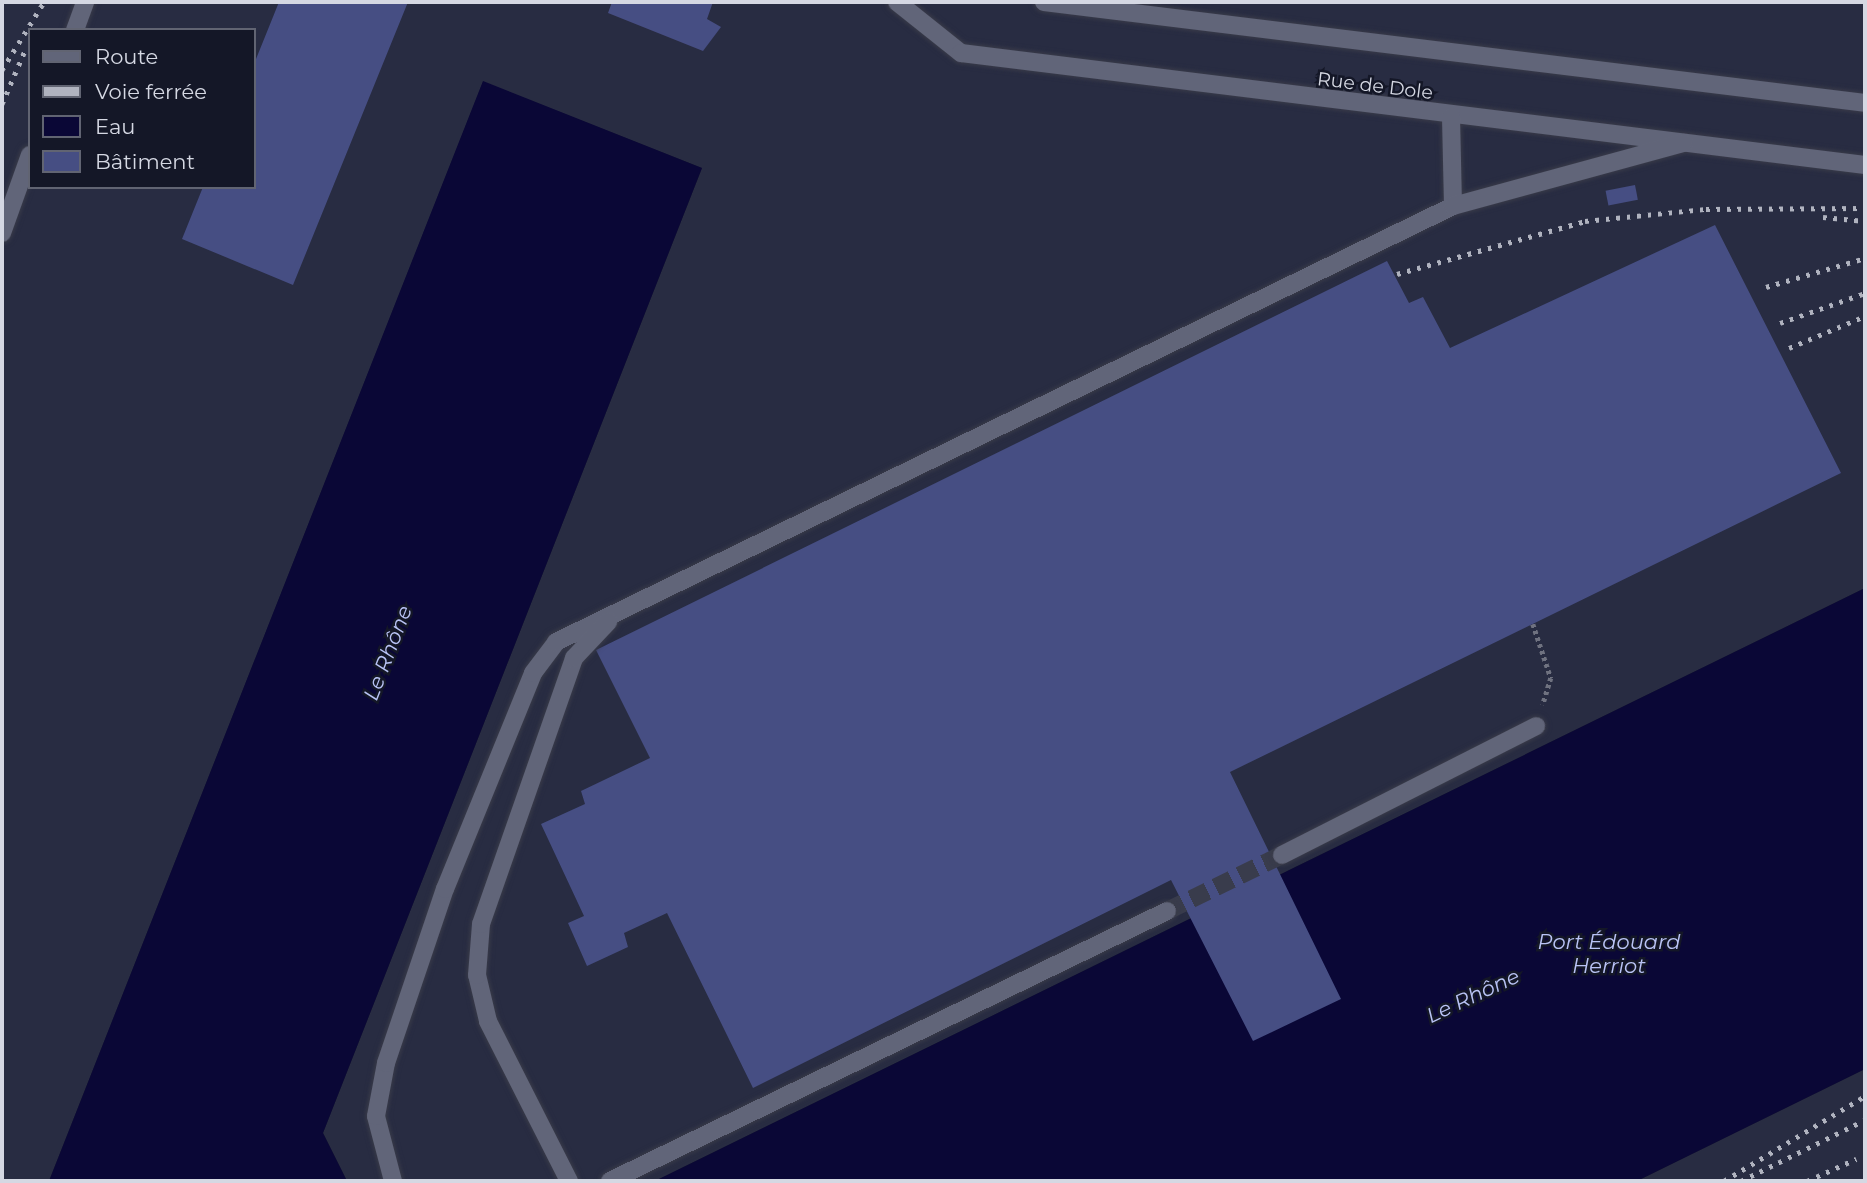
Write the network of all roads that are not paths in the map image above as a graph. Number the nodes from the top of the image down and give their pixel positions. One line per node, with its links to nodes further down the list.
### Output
1 (85, 2): 4 (lane)
2 (897, 2): 6 (lane, Rue de Dole)
3 (1044, 2): 5 (lane)
4 (76, 28)
5 (1865, 103)
6 (1451, 117): 7 (lane, Rue de Dole); 10 (lane)
7 (1684, 143): 9 (lane, Rue de Dole); 10 (lane)
8 (28, 161): 11 (lane)
9 (1865, 165)
10 (1453, 206): 12 (lane)
11 (2, 233)
12 (608, 622): 16 (lane); 17 (lane)
13 (1536, 726): 14 (lane)
14 (1282, 855)
15 (1167, 912): 18 (lane)
16 (393, 1181)
17 (569, 1181)
18 (610, 1181)

